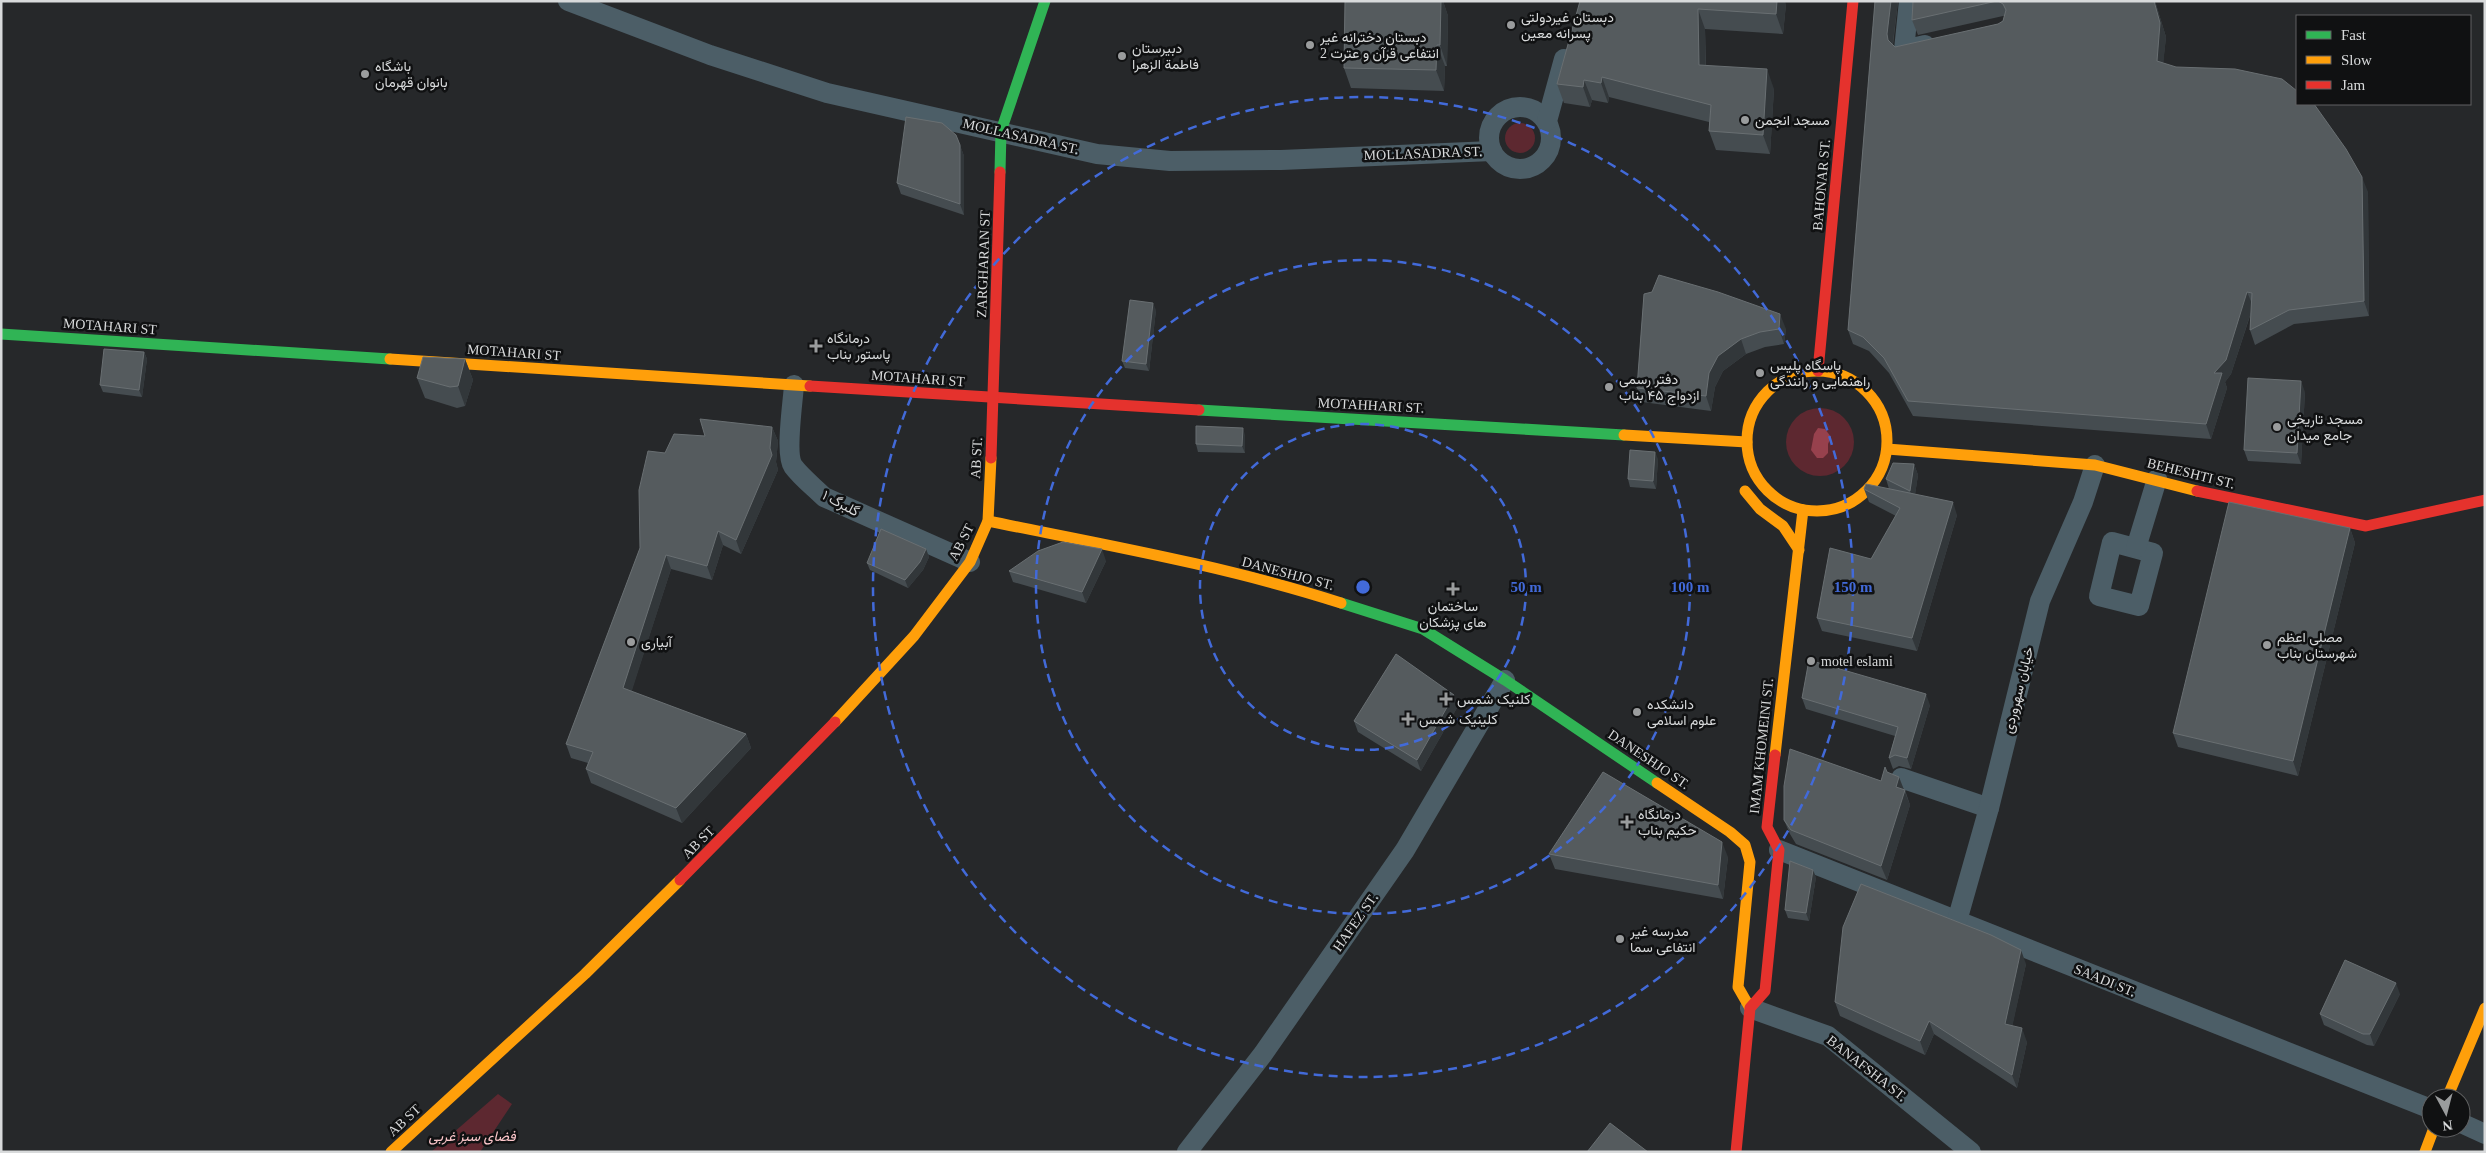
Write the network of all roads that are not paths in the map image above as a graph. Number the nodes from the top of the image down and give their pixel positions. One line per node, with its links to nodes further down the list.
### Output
1 (568, 1): 8 (street, MOLLASADRA ST.)
2 (1045, 1): 8 (main road, ZARGHARAN ST)
3 (1853, 1): 11 (main road, BAHONAR ST.)
4 (1909, 1): 6 (street)
5 (1570, 38): 7 (street)
6 (1942, 41)
7 (1547, 121): 9 (street); 9 (street)
8 (1002, 131): 9 (street, MOLLASADRA ST.); 13 (main road, ZARGHARAN ST)
9 (1492, 151)
10 (1, 334): 12 (main road, MOTAHARI ST)
11 (1818, 371): 15 (main road); 16 (main road)
12 (794, 385): 13 (main road, MOTAHARI ST); 26 (street, گلبرگ ۱)
13 (994, 398): 14 (main road, MOTAHHARI ST.); 23 (main road, AB ST.)
14 (1716, 440): 15 (main road, MOTAHHARI ST.); 17 (main road)
15 (1747, 442): 22 (main road)
16 (1887, 449): 18 (main road, BEHESHTI ST.); 22 (main road)
17 (1728, 455)
18 (2095, 465): 19 (main road, BEHESHTI ST.); 29 (street, خیابان سهروردی)
19 (2157, 479): 21 (main road, BEHESHTI ST.); 24 (street)
20 (1739, 480): 25 (main road)
21 (2485, 500)
22 (1803, 510): 25 (main road, IMAM KHOMEINI ST.)
23 (988, 521): 26 (main road, AB ST); 27 (main road, DANESHJO ST.)
24 (2136, 548)
25 (1799, 550): 30 (main road, IMAM KHOMEINI ST.)
26 (970, 562): 41 (main road, AB ST)
27 (1505, 680): 31 (main road, DANESHJO ST.); 42 (street, HAFEZ ST.)
28 (1901, 778): 29 (street)
29 (1989, 808): 33 (street, خیابان سهروردی)
30 (1767, 827): 31 (main road); 32 (main road, IMAM KHOMEINI ST.)
31 (1730, 832): 34 (main road)
32 (1778, 850): 33 (street, SAADI ST.); 34 (main road)
33 (1957, 921): 37 (street, SAADI ST.)
34 (1750, 1008): 43 (main road); 44 (street, BANAFSHA ST.)
35 (2485, 1008): 36 (main road)
36 (2451, 1088)
37 (2421, 1105)
38 (2471, 1128): 39 (street)
39 (2485, 1134)
40 (2430, 1138): 45 (main road)
41 (391, 1152)
42 (1187, 1152)
43 (1736, 1152)
44 (1971, 1152)
45 (2425, 1152)

